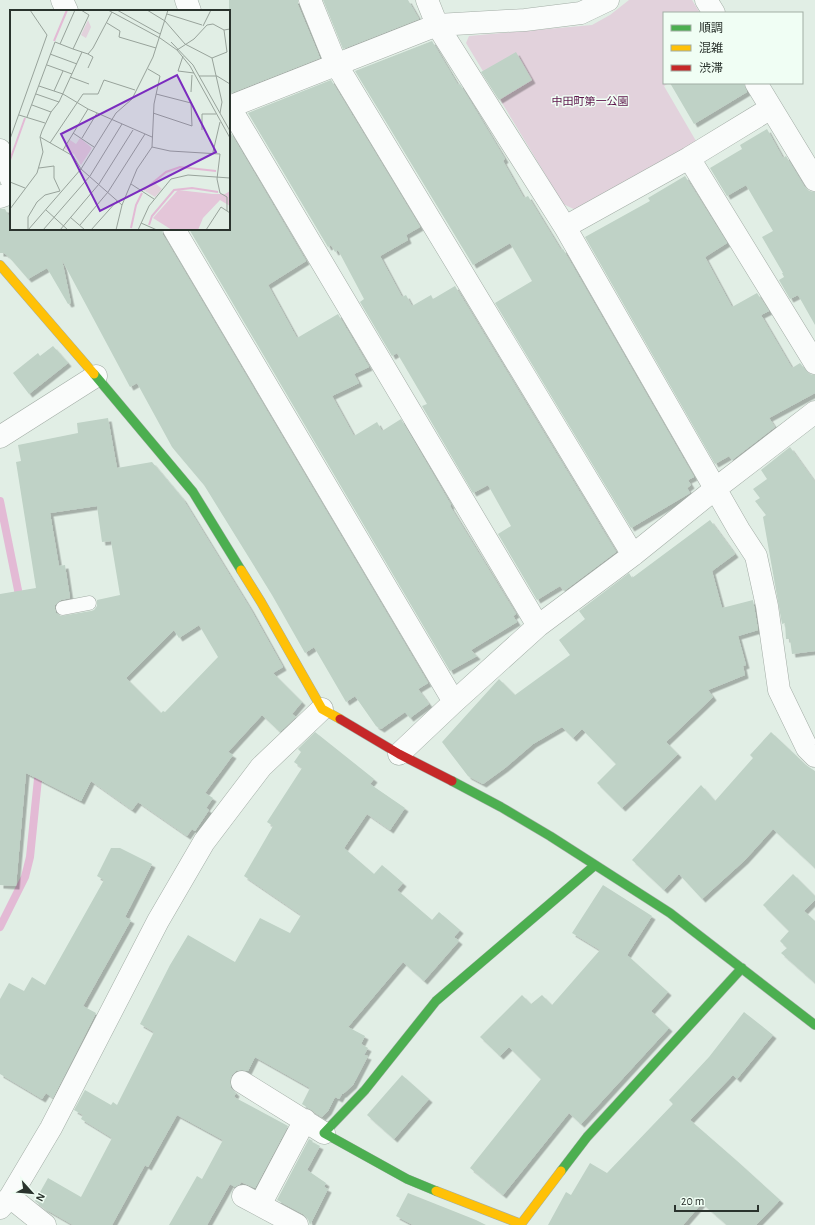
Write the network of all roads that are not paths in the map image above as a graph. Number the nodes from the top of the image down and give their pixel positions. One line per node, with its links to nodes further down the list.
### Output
1 (62, 0): 7 (street)
2 (186, 0): 8 (street)
3 (310, 0): 11 (street)
4 (428, 0): 10 (street)
5 (608, 0): 10 (street)
6 (706, 0): 9 (street)
7 (67, 10)
8 (190, 10)
9 (713, 12)
10 (437, 25): 11 (street); 22 (street)
11 (336, 64): 13 (street); 30 (street)
12 (757, 84): 15 (street)
13 (230, 106)
14 (230, 108): 33 (street)
15 (771, 108): 17 (street); 19 (street)
16 (0, 150): 18 (street)
17 (689, 158): 22 (street); 25 (street)
18 (10, 176)
19 (815, 180)
20 (10, 193): 21 (street)
21 (0, 197)
22 (565, 227): 29 (street)
23 (175, 230): 34 (street)
24 (0, 265): 26 (street)
25 (815, 363)
26 (96, 376): 28 (street); 35 (street)
27 (815, 412): 29 (street)
28 (0, 437)
29 (715, 489): 30 (street); 37 (street)
30 (633, 555): 33 (street)
31 (89, 603): 32 (lane)
32 (63, 608)
33 (538, 626): 34 (street)
34 (454, 702): 36 (street)
35 (322, 709): 36 (street); 44 (street)
36 (399, 754): 38 (street)
37 (815, 756)
38 (594, 866): 39 (street); 43 (street)
39 (742, 968): 40 (street); 43 (street)
40 (815, 1025)
41 (242, 1082): 42 (street)
42 (305, 1120): 43 (street); 46 (street)
43 (324, 1133)
44 (5, 1202): 45 (street)
45 (45, 1225)
46 (297, 1225)

